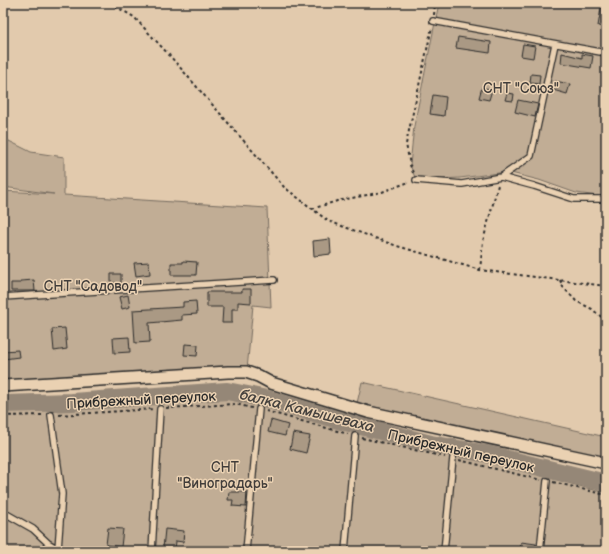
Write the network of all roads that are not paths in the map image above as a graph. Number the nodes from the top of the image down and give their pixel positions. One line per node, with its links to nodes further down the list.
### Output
1 (433, 21): 2 (lane)
2 (555, 44): 3 (lane); 4 (lane)
3 (606, 53)
4 (501, 177): 5 (lane); 6 (lane)
5 (416, 180)
6 (606, 199)
7 (274, 280): 8 (lane)
8 (3, 297)
9 (3, 386): 15 (street)
10 (160, 409): 20 (lane)
11 (259, 409): 21 (lane)
12 (51, 415): 18 (lane)
13 (355, 436): 22 (lane)
14 (453, 458): 23 (lane)
15 (606, 463)
16 (547, 481): 24 (lane)
17 (3, 512): 18 (lane)
18 (58, 549): 19 (lane)
19 (75, 551)
20 (152, 551)
21 (246, 551)
22 (345, 551)
23 (444, 551)
24 (540, 551)

